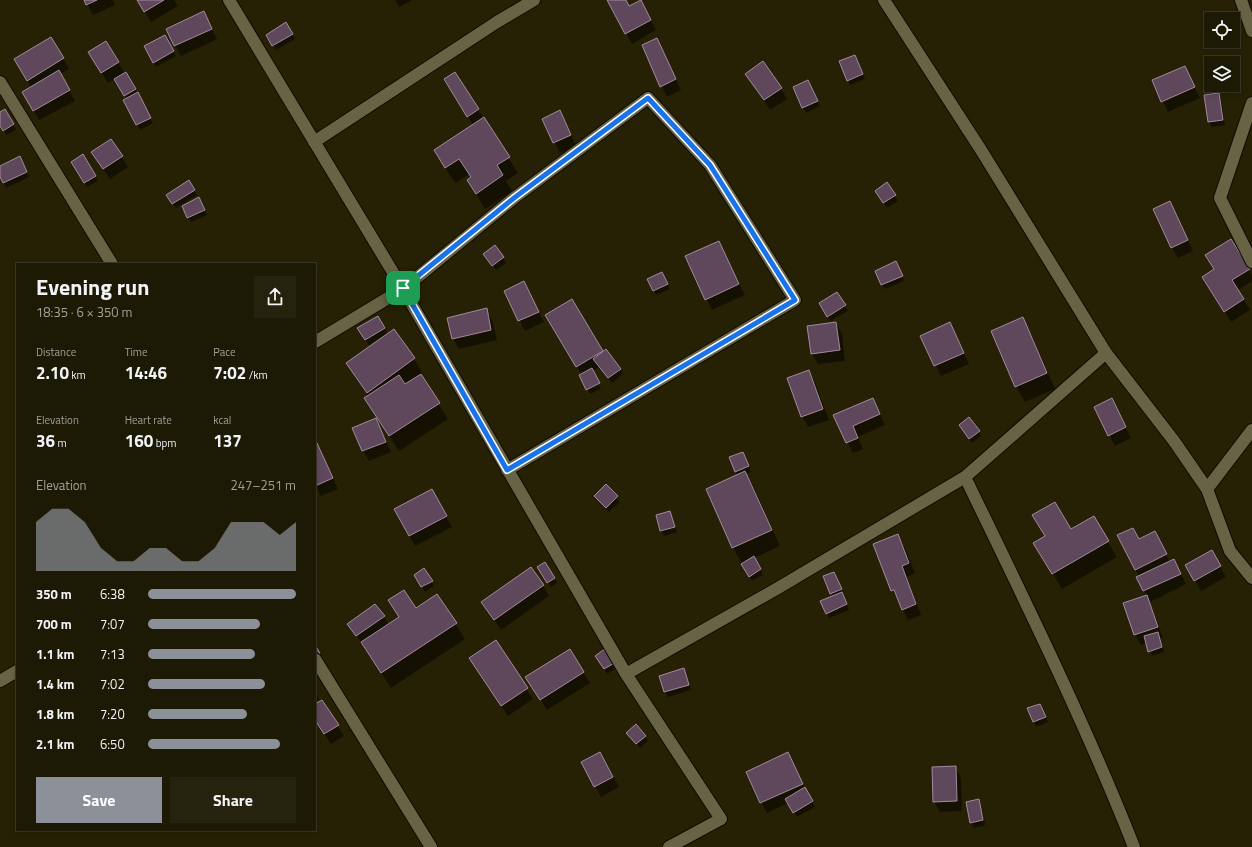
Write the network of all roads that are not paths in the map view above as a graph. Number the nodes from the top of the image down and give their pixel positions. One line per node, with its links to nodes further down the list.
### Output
1 (229, 0): 8 (street)
2 (534, 0): 8 (street)
3 (884, 0): 13 (street)
4 (1241, 0): 5 (street)
5 (1252, 31)
6 (0, 82): 10 (street)
7 (1252, 103): 9 (street)
8 (314, 142): 11 (street)
9 (1252, 262)
10 (111, 263)
11 (403, 288): 12 (street); 15 (street); 15 (street)
12 (316, 341)
13 (1106, 354): 16 (street); 17 (street)
14 (1252, 430): 17 (street)
15 (507, 470): 21 (street)
16 (964, 477): 21 (street); 25 (street)
17 (1207, 489): 18 (street)
18 (1252, 578)
19 (316, 661): 23 (street)
20 (16, 672): 22 (street)
21 (626, 674): 24 (street)
22 (0, 681)
23 (431, 847)
24 (669, 847)
25 (1134, 847)

